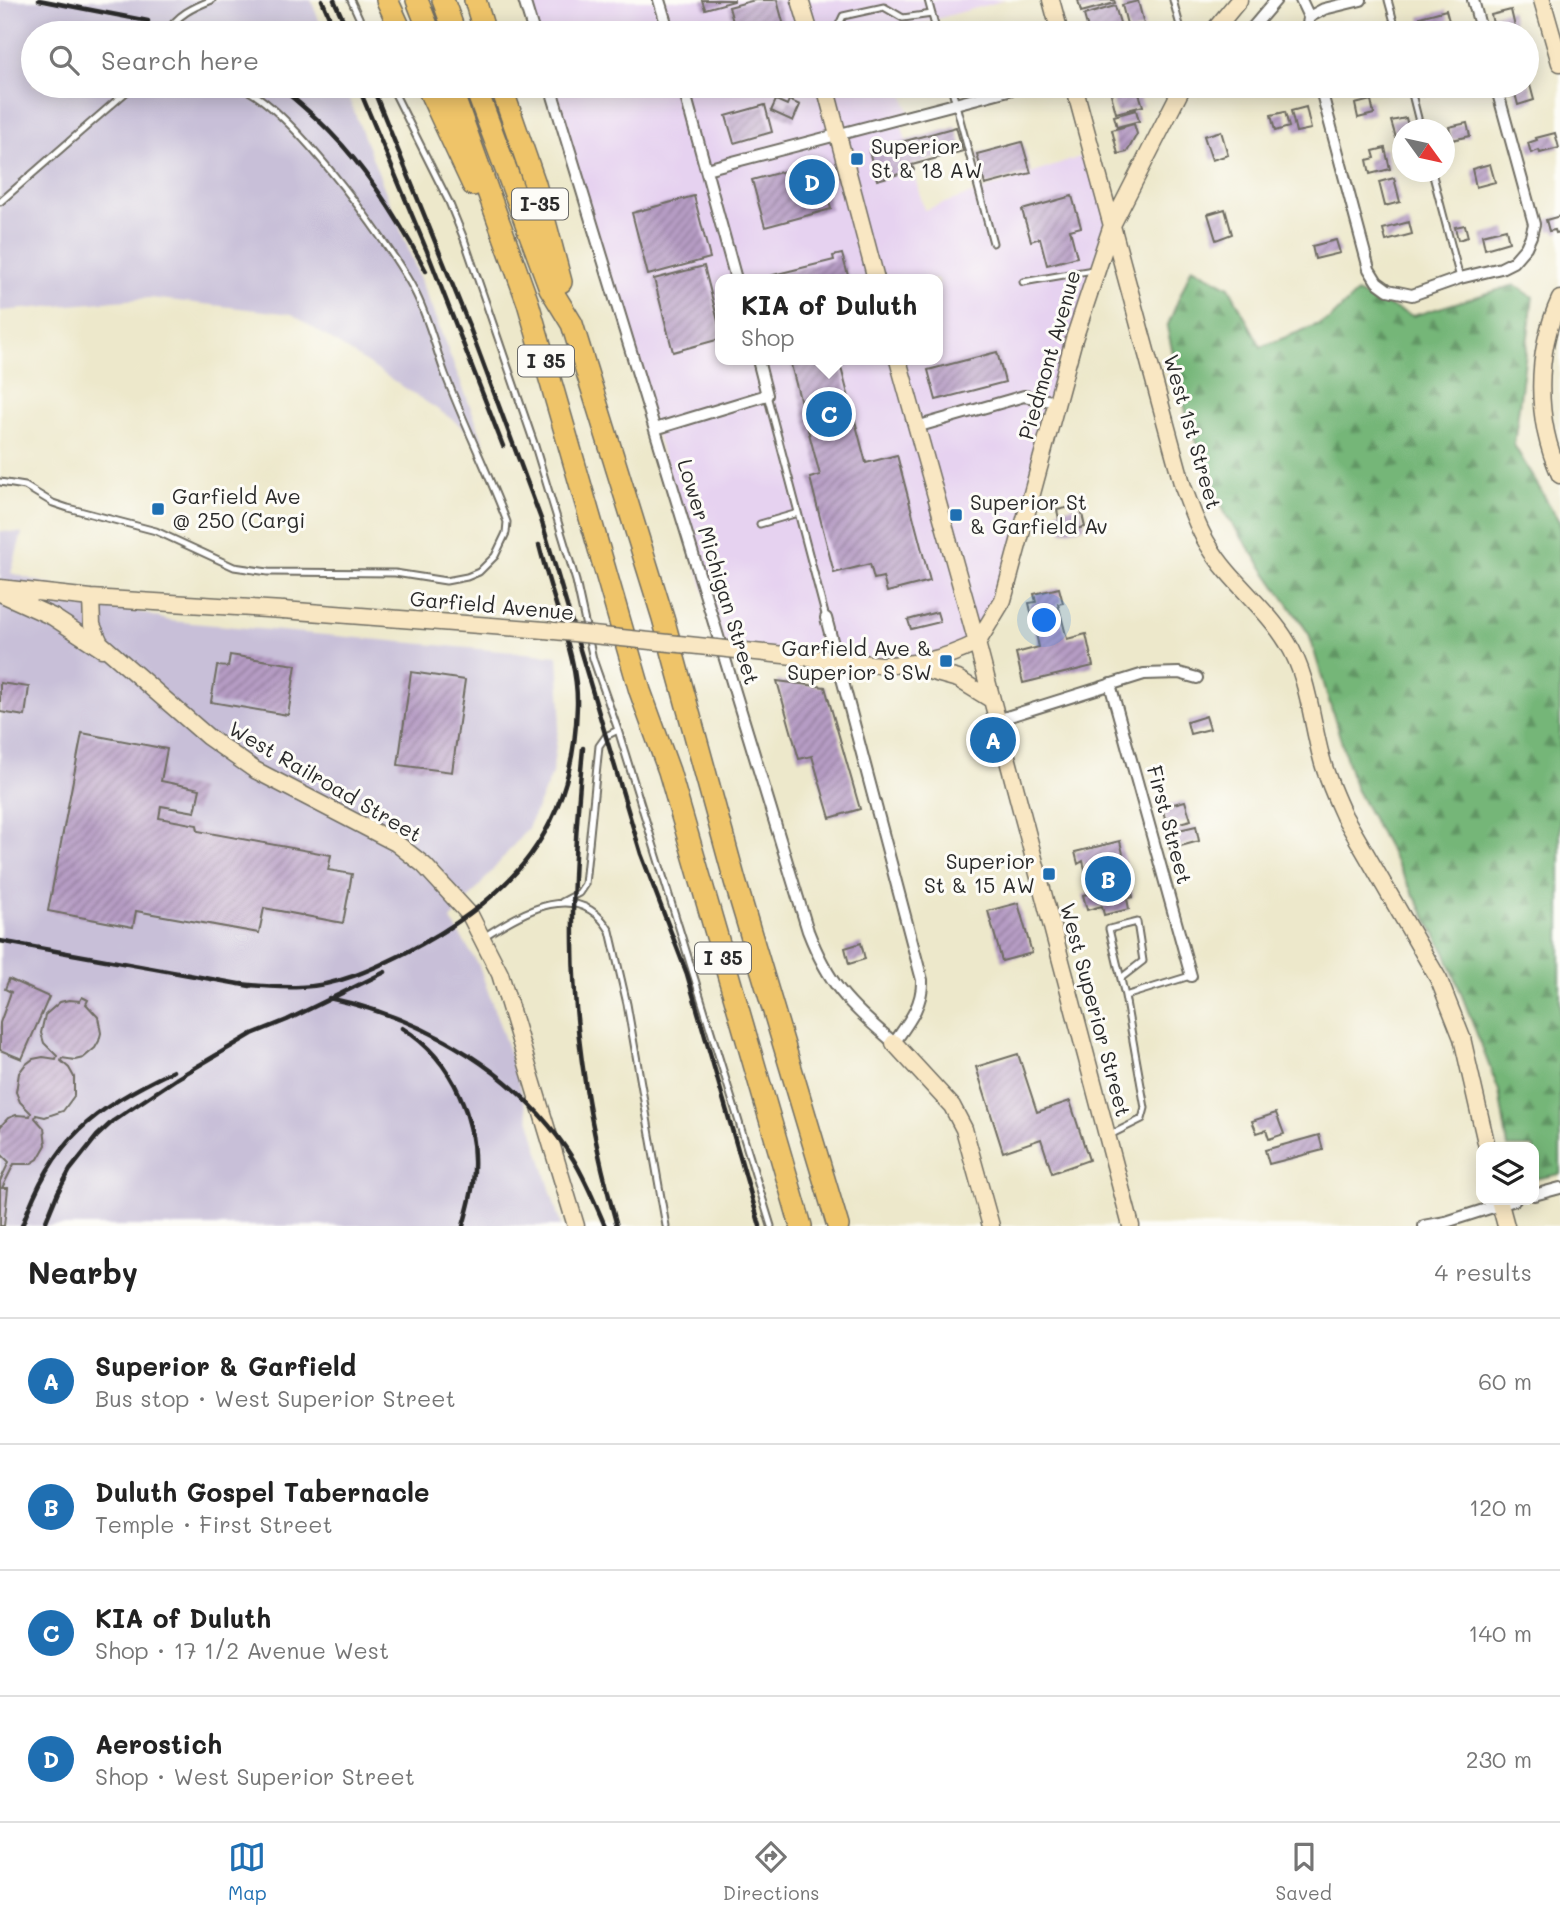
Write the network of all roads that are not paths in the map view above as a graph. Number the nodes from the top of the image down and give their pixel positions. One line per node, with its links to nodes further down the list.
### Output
1 (212, 0): 22 (lane)
2 (351, 0): 23 (lane)
3 (387, 0): 24 (highway)
4 (417, 0): 25 (highway)
5 (443, 0): 26 (highway)
6 (475, 0): 27 (highway)
7 (524, 0): 28 (street)
8 (659, 0): 29 (street)
9 (800, 0): 30 (street)
10 (928, 0): 20 (lane)
11 (1051, 0): 33 (street)
12 (1173, 0): 34 (lane)
13 (1238, 0): 35 (street)
14 (1276, 0): 36 (street)
15 (1301, 0): 21 (street)
16 (1361, 0): 21 (street)
17 (1388, 0): 38 (lane)
18 (1472, 0): 39 (street)
19 (1542, 0): 40 (street)
20 (932, 14): 31 (lane); 32 (lane)
21 (1309, 17): 37 (street)
22 (175, 21)
23 (361, 21)
24 (397, 21)
25 (425, 21)
26 (451, 21)
27 (481, 21)
28 (530, 21)
29 (665, 21)
30 (806, 21)
31 (841, 21)
32 (934, 21)
33 (1057, 21)
34 (1179, 21)
35 (1221, 21)
36 (1258, 21)
37 (1308, 21)
38 (1393, 21)
39 (1478, 21)
40 (1560, 62)
41 (119, 98): 63 (lane)
42 (262, 98): 81 (lane)
43 (397, 98): 95 (lane)
44 (433, 98): 72 (highway)
45 (454, 98): 72 (highway, I 35)
46 (479, 98): 73 (highway, I 35)
47 (505, 98): 73 (highway, I-35)
48 (554, 98): 79 (street, Lower Michigan Street)
49 (686, 98): 61 (street)
50 (828, 98): 60 (street)
51 (954, 98): 58 (lane)
52 (979, 98): 58 (street)
53 (1077, 98): 64 (street, West 1st Street)
54 (1177, 98): 64 (street, Piedmont Avenue)
55 (1323, 98): 69 (street)
56 (1413, 98): 59 (lane)
57 (1499, 98): 69 (street)
58 (956, 104): 60 (street); 65 (lane)
59 (1418, 119)
60 (839, 135): 61 (street); 68 (street)
61 (706, 169): 67 (street)
62 (1435, 182): 69 (lane)
63 (0, 202)
64 (1112, 225): 66 (street, Piedmont Avenue); 103 (street, West 1st Street)
65 (993, 243)
66 (1097, 269): 70 (lane); 77 (street, Piedmont Avenue)
67 (735, 274)
68 (875, 274)
69 (1460, 278)
70 (1023, 282)
71 (1560, 299): 80 (street)
72 (528, 303): 111 (highway, I 35)
73 (572, 324): 112 (highway, I 35)
74 (759, 365): 76 (street)
75 (899, 365): 78 (street, West Superior Street)
76 (767, 396): 79 (street); 82 (lane)
77 (1058, 401): 78 (street); 88 (street, Piedmont Avenue)
78 (916, 427): 88 (street, West Superior Street)
79 (655, 429): 101 (street, Lower Michigan Street)
80 (1560, 475)
81 (0, 482)
82 (798, 513): 83 (lane); 87 (lane)
83 (760, 524)
84 (0, 588): 86 (street, Garfield Avenue)
85 (0, 593): 89 (street)
86 (91, 598): 89 (street, West Railroad Street); 90 (street, Garfield Avenue, bridge)
87 (826, 618): 101 (street)
88 (977, 643): 90 (street, Garfield Avenue); 93 (street, West Superior Street)
89 (107, 652): 97 (street, West Railroad Street)
90 (906, 665): 93 (street)
91 (1197, 678): 92 (street)
92 (1110, 684): 94 (street); 98 (street, First Street)
93 (992, 699): 94 (street, West Superior Street)
94 (997, 720): 102 (street, West Superior Street)
95 (618, 730): 96 (lane); 110 (lane)
96 (562, 902): 97 (lane); 109 (lane)
97 (482, 938): 108 (street, West Railroad Street)
98 (1191, 976): 100 (lane)
99 (1121, 978): 99 (lane); 100 (lane)
100 (1125, 996): 102 (lane)
101 (894, 1043): 113 (street)
102 (1107, 1136): 114 (street, West Superior Street)
103 (1486, 1142)
104 (1560, 1188): 105 (street)
105 (1539, 1194)
106 (1493, 1205): 115 (street)
107 (1504, 1205): 116 (street)
108 (576, 1226)
109 (666, 1226)
110 (771, 1226)
111 (801, 1226)
112 (838, 1226)
113 (991, 1226)
114 (1131, 1226)
115 (1424, 1226)
116 (1506, 1226)

